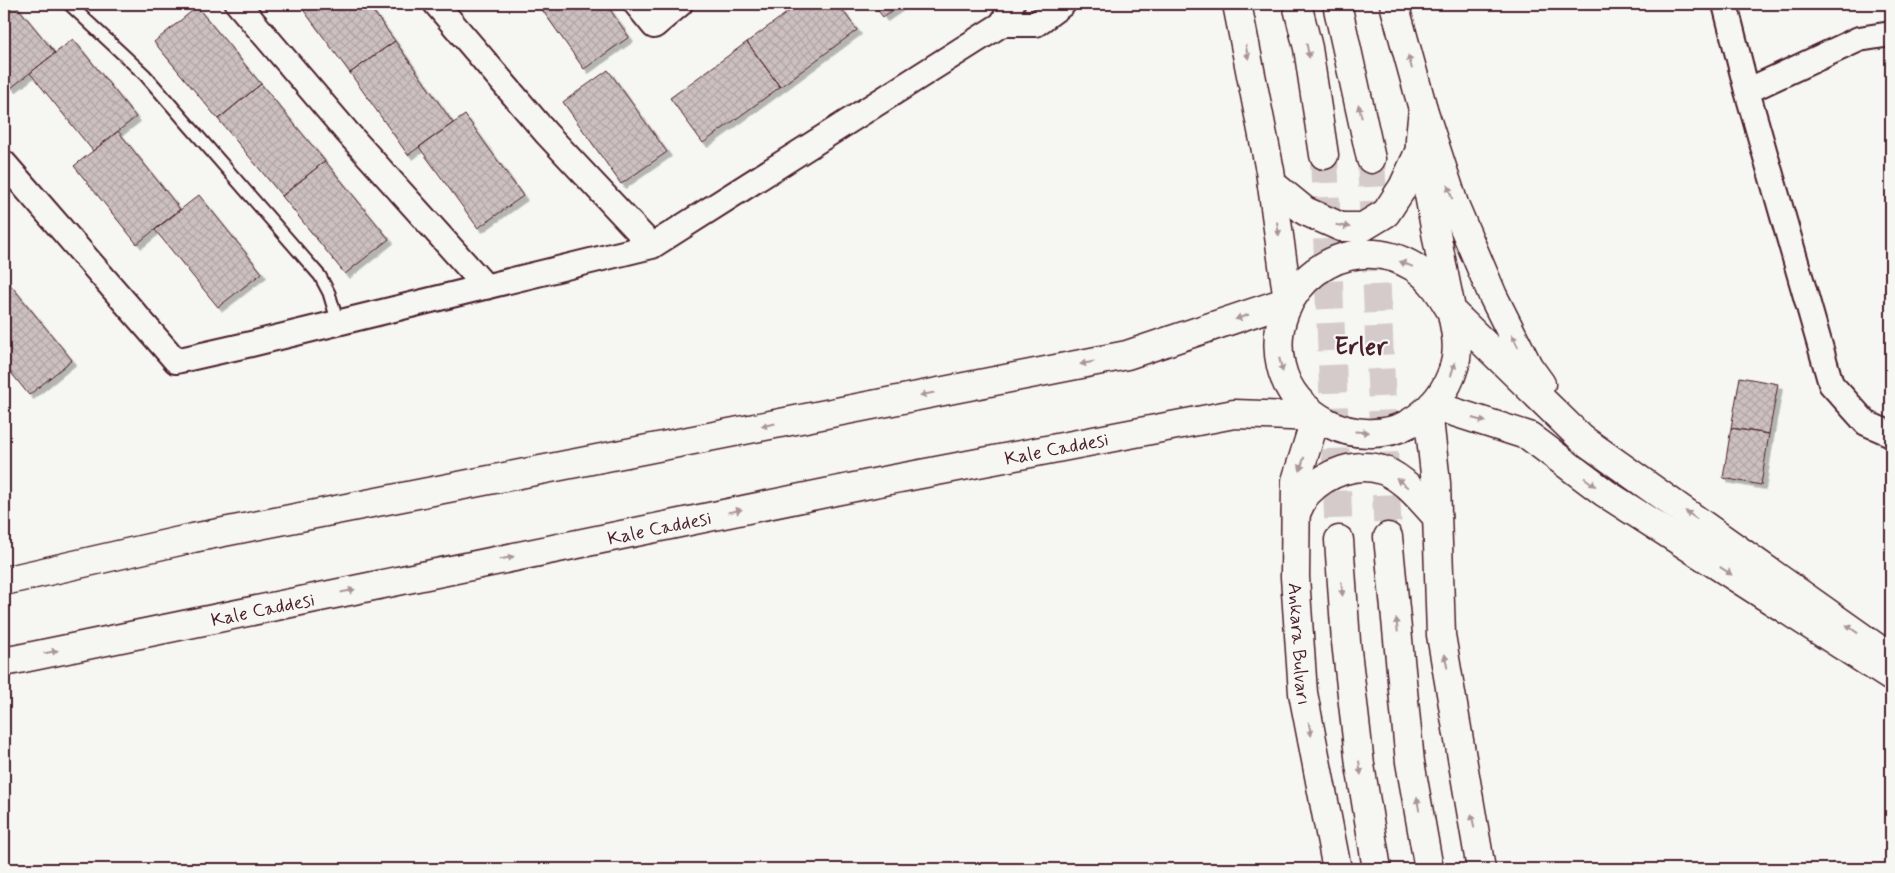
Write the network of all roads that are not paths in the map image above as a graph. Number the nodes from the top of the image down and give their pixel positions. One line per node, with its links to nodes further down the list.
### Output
1 (69, 4): 25 (lane)
2 (238, 4): 22 (street)
3 (436, 4): 21 (street)
4 (636, 4): 5 (street)
5 (680, 4)
6 (1063, 4): 12 (street)
7 (1238, 4): 20 (main road, one-way to 20)
8 (1297, 4): 17 (main road, one-way to 17)
9 (1337, 4): 18 (main road, one-way to 9)
10 (1394, 4): 15 (main road, one-way to 10)
11 (1726, 4): 14 (street)
12 (1007, 14): 21 (street)
13 (1891, 34): 14 (street)
14 (1746, 91): 28 (street)
15 (1423, 108): 16 (main road); 29 (main road, one-way to 15)
16 (1420, 150): 20 (main road, one-way to 16); 24 (main road)
17 (1324, 155)
18 (1371, 159)
19 (4, 163): 25 (street)
20 (1272, 184): 23 (main road, one-way to 23)
21 (652, 246): 22 (street)
22 (486, 287): 25 (street)
23 (1288, 301): 24 (main road, one-way to 23); 27 (main road, one-way to 27); 34 (main road, one-way to 34)
24 (1451, 311): 26 (main road, one-way to 24); 29 (main road)
25 (338, 323)
26 (1430, 408): 27 (main road, one-way to 26); 31 (main road); 37 (main road, one-way to 37)
27 (1316, 417): 30 (main road, Ankara Bulvarı, one-way to 30); 36 (main road, Kale Caddesi, one-way to 27)
28 (1891, 434)
29 (1582, 439): 35 (main road, one-way to 29)
30 (1296, 513): 31 (main road, one-way to 30); 38 (main road, Ankara Bulvarı, one-way to 38)
31 (1437, 517): 41 (main road, one-way to 31)
32 (1388, 537): 40 (main road, one-way to 32)
33 (1339, 540): 39 (main road, one-way to 39)
34 (4, 582)
35 (1891, 658)
36 (4, 662)
37 (1891, 677)
38 (1336, 869)
39 (1377, 869)
40 (1429, 869)
41 (1481, 869)

